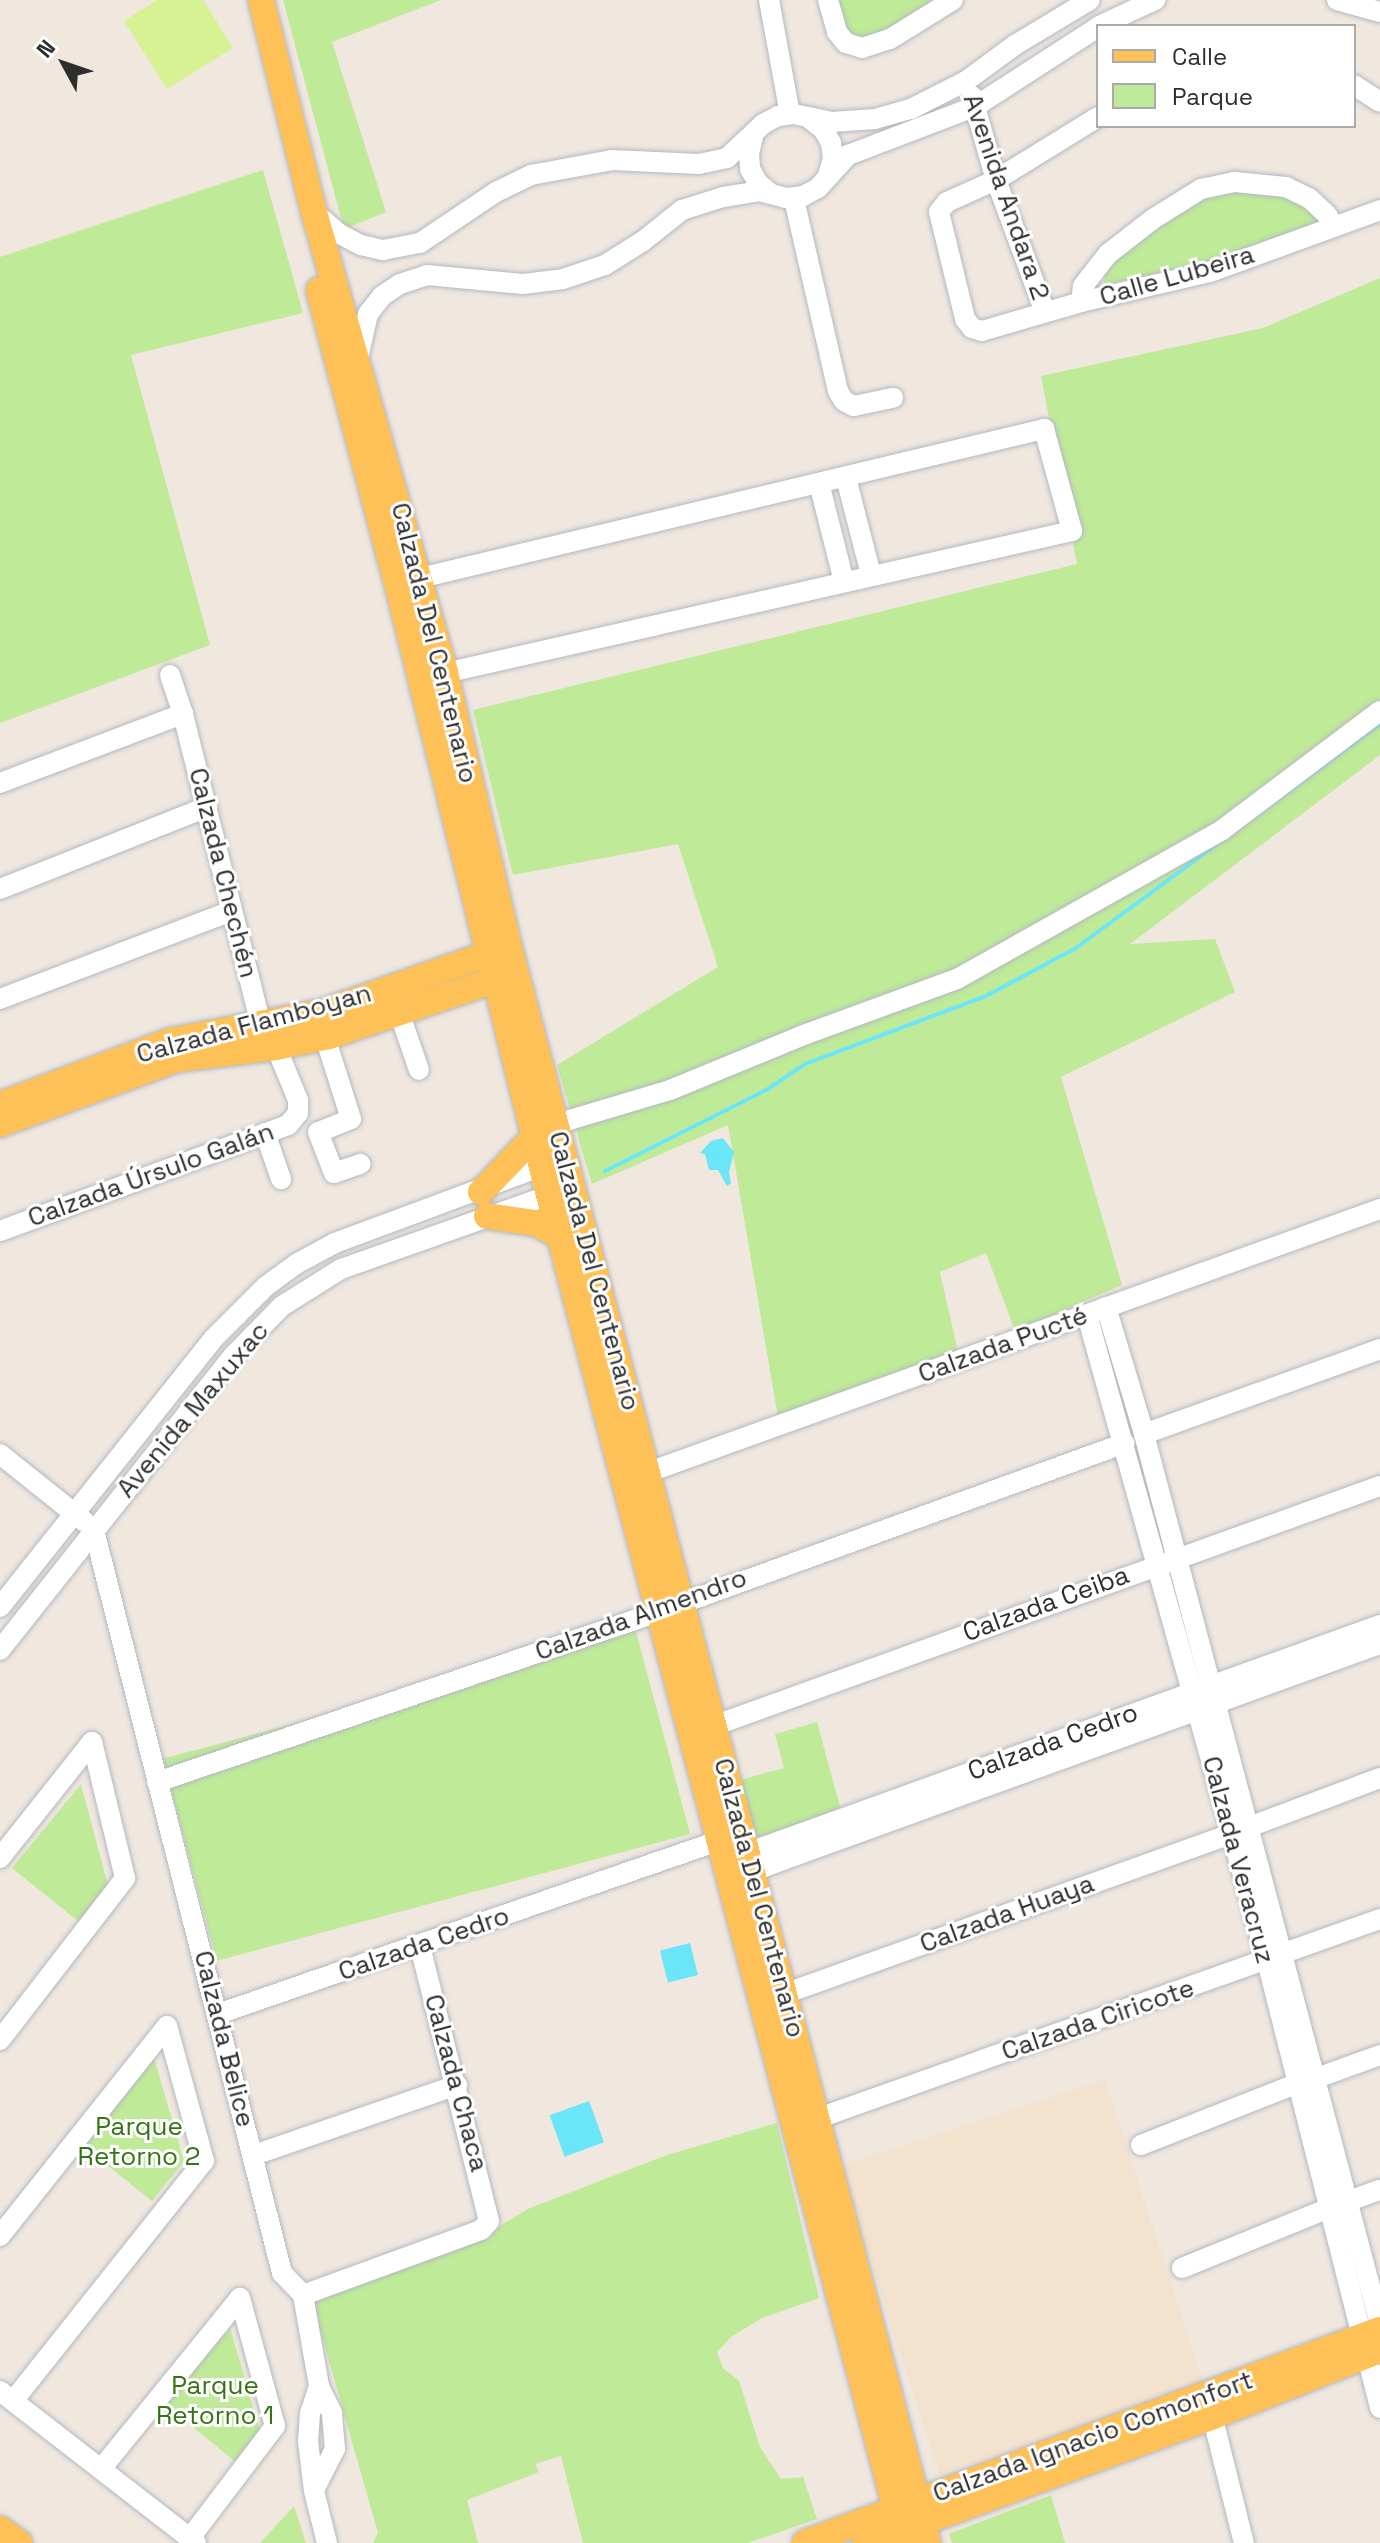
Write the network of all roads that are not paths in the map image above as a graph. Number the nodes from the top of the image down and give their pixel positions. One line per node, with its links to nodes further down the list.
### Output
1 (244, 0): 19 (main road, Calzada Del Centenario)
2 (261, 0): 19 (main road, Calzada Del Centenario)
3 (769, 0): 16 (street)
4 (828, 0): 5 (street)
5 (953, 0)
6 (1090, 0): 12 (street)
7 (1155, 0): 10 (street)
8 (1337, 0): 9 (street)
9 (1380, 12)
10 (1103, 24)
11 (1096, 28): 15 (street)
12 (966, 81): 15 (street, Avenida Andara 2); 16 (street)
13 (1356, 86): 14 (street)
14 (1380, 102)
15 (976, 106): 20 (street); 21 (street, Avenida Andara 2)
16 (800, 116): 18 (street); 20 (street)
17 (1096, 118): 21 (street)
18 (753, 137): 22 (street); 25 (street)
19 (296, 172): 25 (main road, Calzada Del Centenario); 44 (main road, Calzada Del Centenario)
20 (828, 175): 23 (street)
21 (996, 180): 28 (street, Avenida Andara 2); 28 (street, Calle Lubeira)
22 (771, 194): 23 (street); 29 (street)
23 (794, 199): 30 (street)
24 (1380, 210): 26 (street, Calle Lubeira)
25 (314, 212): 29 (main road, Calzada Del Centenario)
26 (1333, 226): 27 (street, Calle Lubeira); 27 (street)
27 (1081, 302): 28 (street, Calle Lubeira)
28 (1045, 312)
29 (358, 361): 34 (main road, Calzada Del Centenario)
30 (893, 398)
31 (846, 478): 32 (street); 33 (street); 33 (street)
32 (819, 483): 34 (street); 35 (street)
33 (871, 575): 35 (street)
34 (420, 578): 36 (main road, Calzada Del Centenario)
35 (844, 582): 36 (street)
36 (445, 673): 44 (main road, Calzada Del Centenario)
37 (170, 675): 39 (street, Calzada Chechén)
38 (1380, 711): 55 (street)
39 (183, 714): 40 (street); 41 (street, Calzada Chechén)
40 (0, 783)
41 (207, 807): 42 (street); 43 (street, Calzada Chechén)
42 (0, 889)
43 (232, 911): 46 (street); 48 (street, Calzada Chechén)
44 (499, 950): 45 (main road, Calzada Del Centenario); 48 (main road, Calzada Flamboyan)
45 (506, 976): 47 (main road, Calzada Flamboyan); 55 (main road, Calzada Del Centenario)
46 (0, 999)
47 (399, 1012): 49 (main road, Calzada Flamboyan); 51 (street)
48 (261, 1025): 50 (street, Calzada Chechén); 52 (main road, Calzada Flamboyan)
49 (325, 1037): 50 (main road, Calzada Flamboyan); 58 (street)
50 (276, 1047): 53 (street, Calzada Chechén); 54 (main road, Calzada Flamboyan)
51 (419, 1070)
52 (0, 1105)
53 (298, 1113): 56 (street, Calzada Úrsulo Galán)
54 (0, 1124)
55 (545, 1130): 57 (main road, Calzada Del Centenario); 61 (main road)
56 (265, 1133): 59 (street); 64 (street, Calzada Úrsulo Galán)
57 (553, 1162): 60 (main road, Calzada Del Centenario); 61 (street, Avenida Maxuxac)
58 (360, 1164)
59 (281, 1179)
60 (561, 1191): 61 (street, Avenida Maxuxac); 65 (main road, Calzada Del Centenario); 72 (main road, Calzada Del Centenario)
61 (484, 1204): 63 (street, Avenida Maxuxac); 65 (main road); 66 (street, Avenida Maxuxac)
62 (1380, 1209): 67 (street, Calzada Pucté)
63 (378, 1227): 66 (street); 74 (street, Avenida Maxuxac)
64 (0, 1231)
65 (561, 1236): 72 (main road, Calzada Del Centenario)
66 (387, 1253): 75 (street, Avenida Maxuxac)
67 (1096, 1311): 69 (street, Calzada Veracruz); 70 (street, Calzada Veracruz); 72 (street, Calzada Pucté)
68 (1380, 1349): 69 (street)
69 (1144, 1434): 76 (street, Calzada Veracruz)
70 (1124, 1443): 76 (street, Calzada Veracruz); 77 (street, Calzada Almendro)
71 (0, 1454): 74 (street)
72 (637, 1476): 77 (main road, Calzada Del Centenario)
73 (1380, 1486): 76 (street, Calzada Ceiba)
74 (74, 1513): 75 (street); 78 (street, Avenida Maxuxac)
75 (94, 1530): 81 (street, Avenida Maxuxac); 85 (street, Calzada Belice)
76 (1167, 1560): 82 (street, Calzada Veracruz); 83 (street, Calzada Ceiba)
77 (671, 1606): 83 (main road, Calzada Del Centenario); 85 (street, Calzada Almendro); 88 (main road, Calzada Del Centenario)
78 (0, 1607)
79 (1380, 1625): 82 (street, Calzada Cedro)
80 (1380, 1644): 82 (street, Calzada Cedro)
81 (0, 1650)
82 (1203, 1696): 86 (street, Calzada Veracruz); 88 (street, Calzada Cedro)
83 (713, 1726): 88 (main road, Calzada Del Centenario)
84 (1380, 1778): 86 (street, Calzada Huaya)
85 (157, 1782): 93 (street, Calzada Belice)
86 (1239, 1830): 91 (street, Calzada Veracruz); 92 (street, Calzada Huaya)
87 (0, 1858): 94 (street)
88 (735, 1861): 90 (street, Calzada Cedro); 92 (main road, Calzada Del Centenario); 112 (main road, Calzada Del Centenario)
89 (1380, 1919): 91 (street, Calzada Ciricote)
90 (420, 1946): 93 (street, Calzada Cedro); 97 (street, Calzada Chaca)
91 (1274, 1958): 96 (street, Calzada Veracruz); 98 (street, Calzada Ciricote)
92 (784, 1994): 98 (main road, Calzada Del Centenario)
93 (218, 2014): 100 (street, Calzada Belice)
94 (0, 2039)
95 (1380, 2055): 96 (street)
96 (1306, 2081): 99 (street); 102 (street, Calzada Veracruz); 103 (street, Calzada Veracruz)
97 (457, 2085): 100 (street); 106 (street, Calzada Chaca)
98 (816, 2119): 112 (main road, Calzada Del Centenario)
99 (1141, 2145)
100 (254, 2155): 106 (street, Calzada Belice)
101 (1380, 2190): 102 (street)
102 (1349, 2201): 107 (street, Calzada Veracruz)
103 (1329, 2208): 105 (street); 107 (street, Calzada Veracruz)
104 (0, 2236): 108 (street)
105 (1182, 2268)
106 (303, 2295): 116 (street, Calzada Belice)
107 (1373, 2339): 109 (main road, Calzada Ignacio Comonfort); 110 (street, Calzada Veracruz)
108 (6, 2396): 111 (street)
109 (1210, 2406): 112 (main road, Calzada Ignacio Comonfort); 119 (street)
110 (1380, 2408)
111 (101, 2469): 114 (street); 114 (street)
112 (912, 2526): 117 (main road, Calzada Ignacio Comonfort); 118 (main road, Calzada Ignacio Comonfort)
113 (0, 2529): 115 (main road)
114 (193, 2540)
115 (19, 2543)
116 (327, 2543)
117 (805, 2543)
118 (865, 2543)
119 (1244, 2543)

